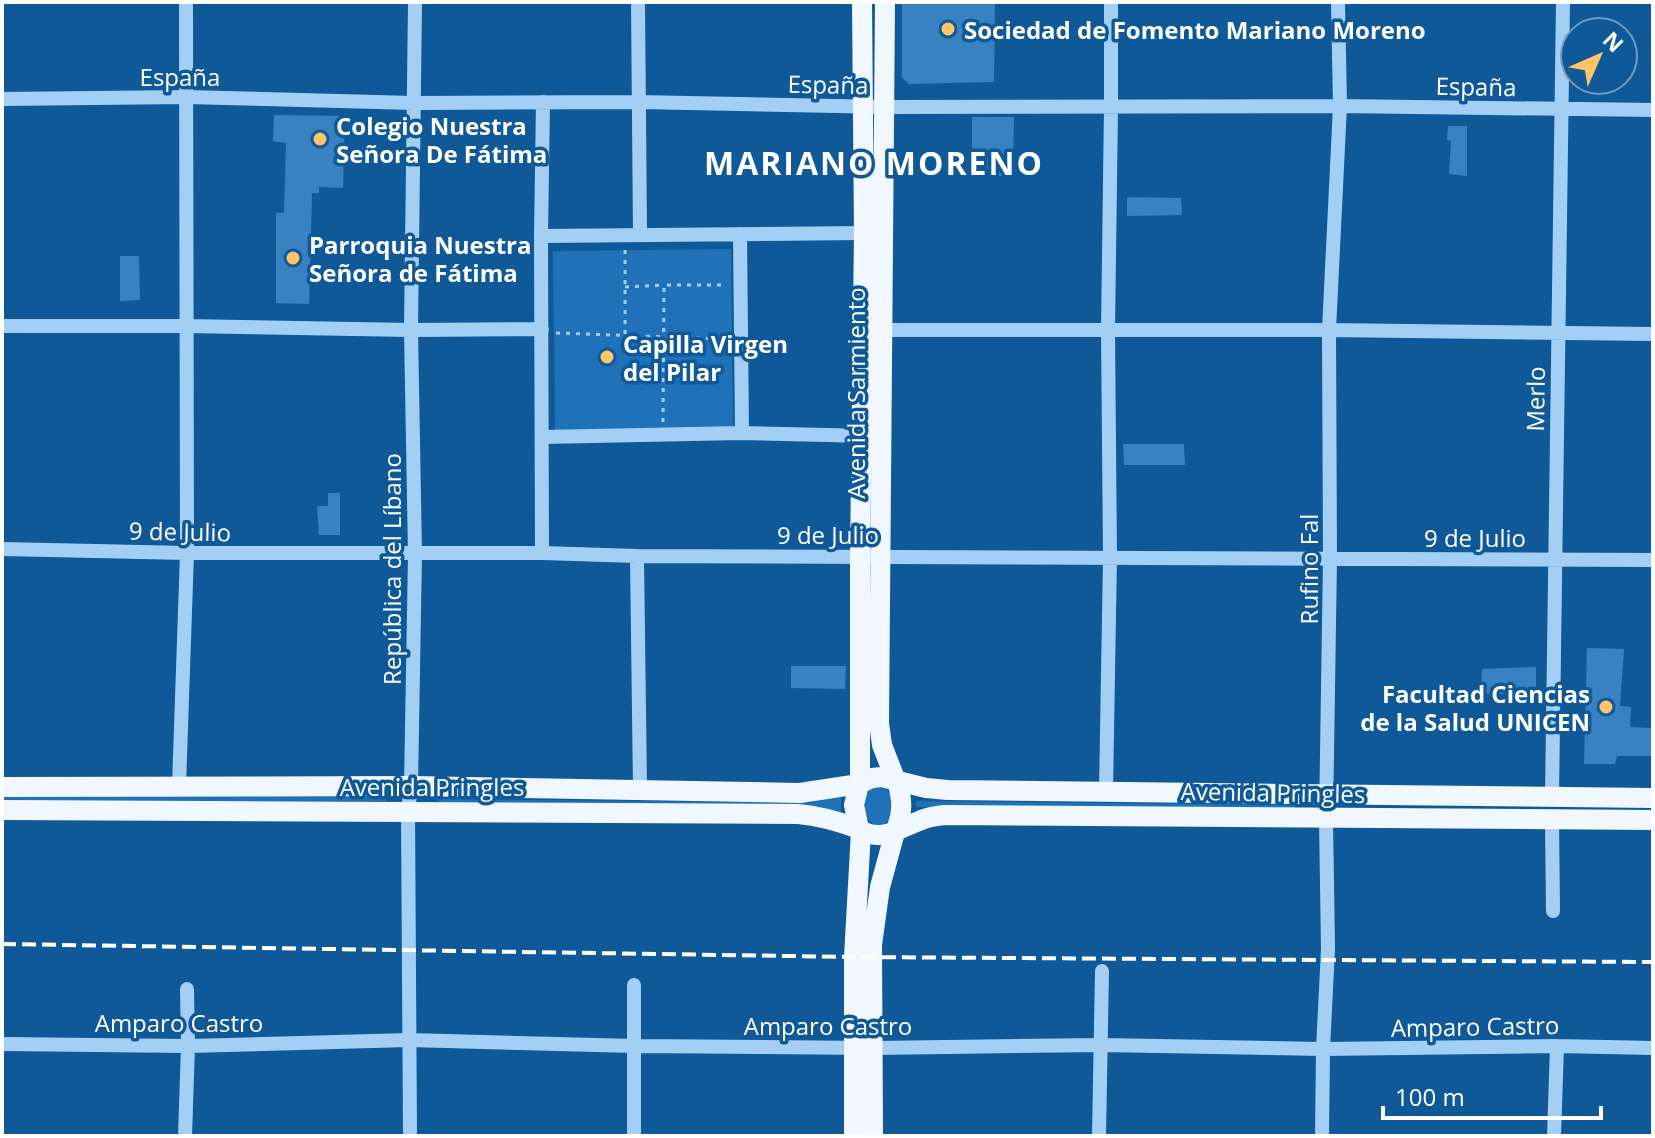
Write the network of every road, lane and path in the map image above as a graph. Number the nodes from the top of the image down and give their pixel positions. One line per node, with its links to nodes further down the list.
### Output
1 (186, 2): 9 (street)
2 (415, 2): 13 (street, República del Líbano)
3 (638, 2): 12 (street)
4 (862, 2): 14 (main road, Avenida Sarmiento)
5 (885, 2): 14 (main road, Avenida Sarmiento)
6 (1111, 2): 16 (street)
7 (1338, 2): 15 (street, Rufino Fal)
8 (1563, 2): 17 (street, Merlo)
9 (185, 97): 10 (street, España); 13 (street, España); 28 (street)
10 (2, 99)
11 (543, 102): 12 (street, España); 13 (street, España); 22 (street)
12 (638, 102): 14 (street, España); 21 (street)
13 (414, 103): 29 (street, República del Líbano)
14 (874, 106): 16 (street, España); 19 (main road, Avenida Sarmiento); 30 (main road, Avenida Sarmiento)
15 (1340, 106): 16 (street, España); 17 (street, España); 32 (street, Rufino Fal)
16 (1111, 107): 31 (street)
17 (1563, 109): 18 (street, España); 34 (street, Merlo)
18 (1653, 110)
19 (864, 233): 20 (street); 30 (main road, Avenida Sarmiento)
20 (740, 234): 21 (street); 40 (street)
21 (640, 235): 22 (street)
22 (541, 236): 33 (street)
23 (625, 250): 26 (path)
24 (664, 285): 25 (path); 26 (path); 37 (path)
25 (731, 285)
26 (625, 287): 36 (path)
27 (2, 326): 28 (street)
28 (186, 326): 29 (street); 44 (street)
29 (411, 330): 33 (street); 46 (street, República del Líbano)
30 (872, 330): 31 (street); 41 (main road, Avenida Sarmiento)
31 (1108, 330): 32 (street); 49 (street)
32 (1329, 330): 34 (street); 51 (street, Rufino Fal)
33 (548, 331): 36 (path); 42 (street)
34 (1558, 333): 35 (street); 50 (street, Merlo)
35 (1653, 334)
36 (625, 335): 37 (path)
37 (665, 337): 38 (path); 39 (path)
38 (732, 339)
39 (663, 430)
40 (742, 433): 41 (street); 42 (street)
41 (871, 436): 48 (main road, Avenida Sarmiento)
42 (542, 437): 45 (street)
43 (2, 549): 44 (street, 9 de Julio)
44 (187, 553): 46 (street, 9 de Julio); 55 (street)
45 (542, 553): 46 (street, 9 de Julio); 47 (street, 9 de Julio)
46 (415, 554): 56 (street, República del Líbano)
47 (637, 556): 48 (street, 9 de Julio); 58 (street)
48 (870, 556): 49 (street, 9 de Julio); 53 (main road, Avenida Sarmiento); 54 (main road, Avenida Sarmiento)
49 (1110, 557): 51 (street, 9 de Julio); 59 (street)
50 (1556, 558): 51 (street, 9 de Julio); 52 (street, 9 de Julio); 61 (street, Merlo)
51 (1330, 559): 60 (street, Rufino Fal)
52 (1653, 560)
53 (896, 782): 54 (main road); 59 (main road, Avenida Pringles); 69 (main road)
54 (859, 784): 58 (main road, Avenida Pringles); 68 (main road)
55 (179, 786): 56 (main road, Avenida Pringles); 57 (main road, Avenida Pringles)
56 (411, 786): 58 (main road, Avenida Pringles); 64 (street, República del Líbano)
57 (2, 787)
58 (640, 789)
59 (1106, 791): 60 (main road, Avenida Pringles)
60 (1327, 794): 61 (main road, Avenida Pringles); 65 (street, Rufino Fal)
61 (1552, 797): 62 (main road, Avenida Pringles)
62 (1653, 798)
63 (2, 810): 64 (main road, Avenida Pringles)
64 (408, 811): 68 (main road, Avenida Pringles); 74 (street, República del Líbano)
65 (1326, 819): 66 (main road, Avenida Pringles); 69 (main road, Avenida Pringles); 82 (street, Rufino Fal)
66 (1552, 820): 67 (main road, Avenida Pringles); 70 (street)
67 (1653, 820)
68 (860, 830): 69 (main road); 80 (main road)
69 (895, 832): 80 (main road)
70 (1553, 911)
71 (1102, 971): 76 (street)
72 (634, 985): 78 (street)
73 (187, 989): 77 (street)
74 (409, 1040): 77 (street, Amparo Castro); 78 (street, Amparo Castro); 84 (street, República del Líbano)
75 (2, 1044): 77 (street, Amparo Castro)
76 (1101, 1045): 80 (street, Amparo Castro); 82 (street, Amparo Castro); 88 (street)
77 (188, 1046): 83 (street)
78 (635, 1046): 80 (street, Amparo Castro); 85 (street)
79 (1557, 1046): 81 (street, Amparo Castro); 82 (street, Amparo Castro); 90 (street)
80 (864, 1048): 86 (main road); 87 (main road)
81 (1653, 1048)
82 (1323, 1049): 89 (street, Rufino Fal)
83 (185, 1136)
84 (410, 1136)
85 (634, 1136)
86 (854, 1136)
87 (873, 1136)
88 (1099, 1136)
89 (1322, 1136)
90 (1554, 1136)

